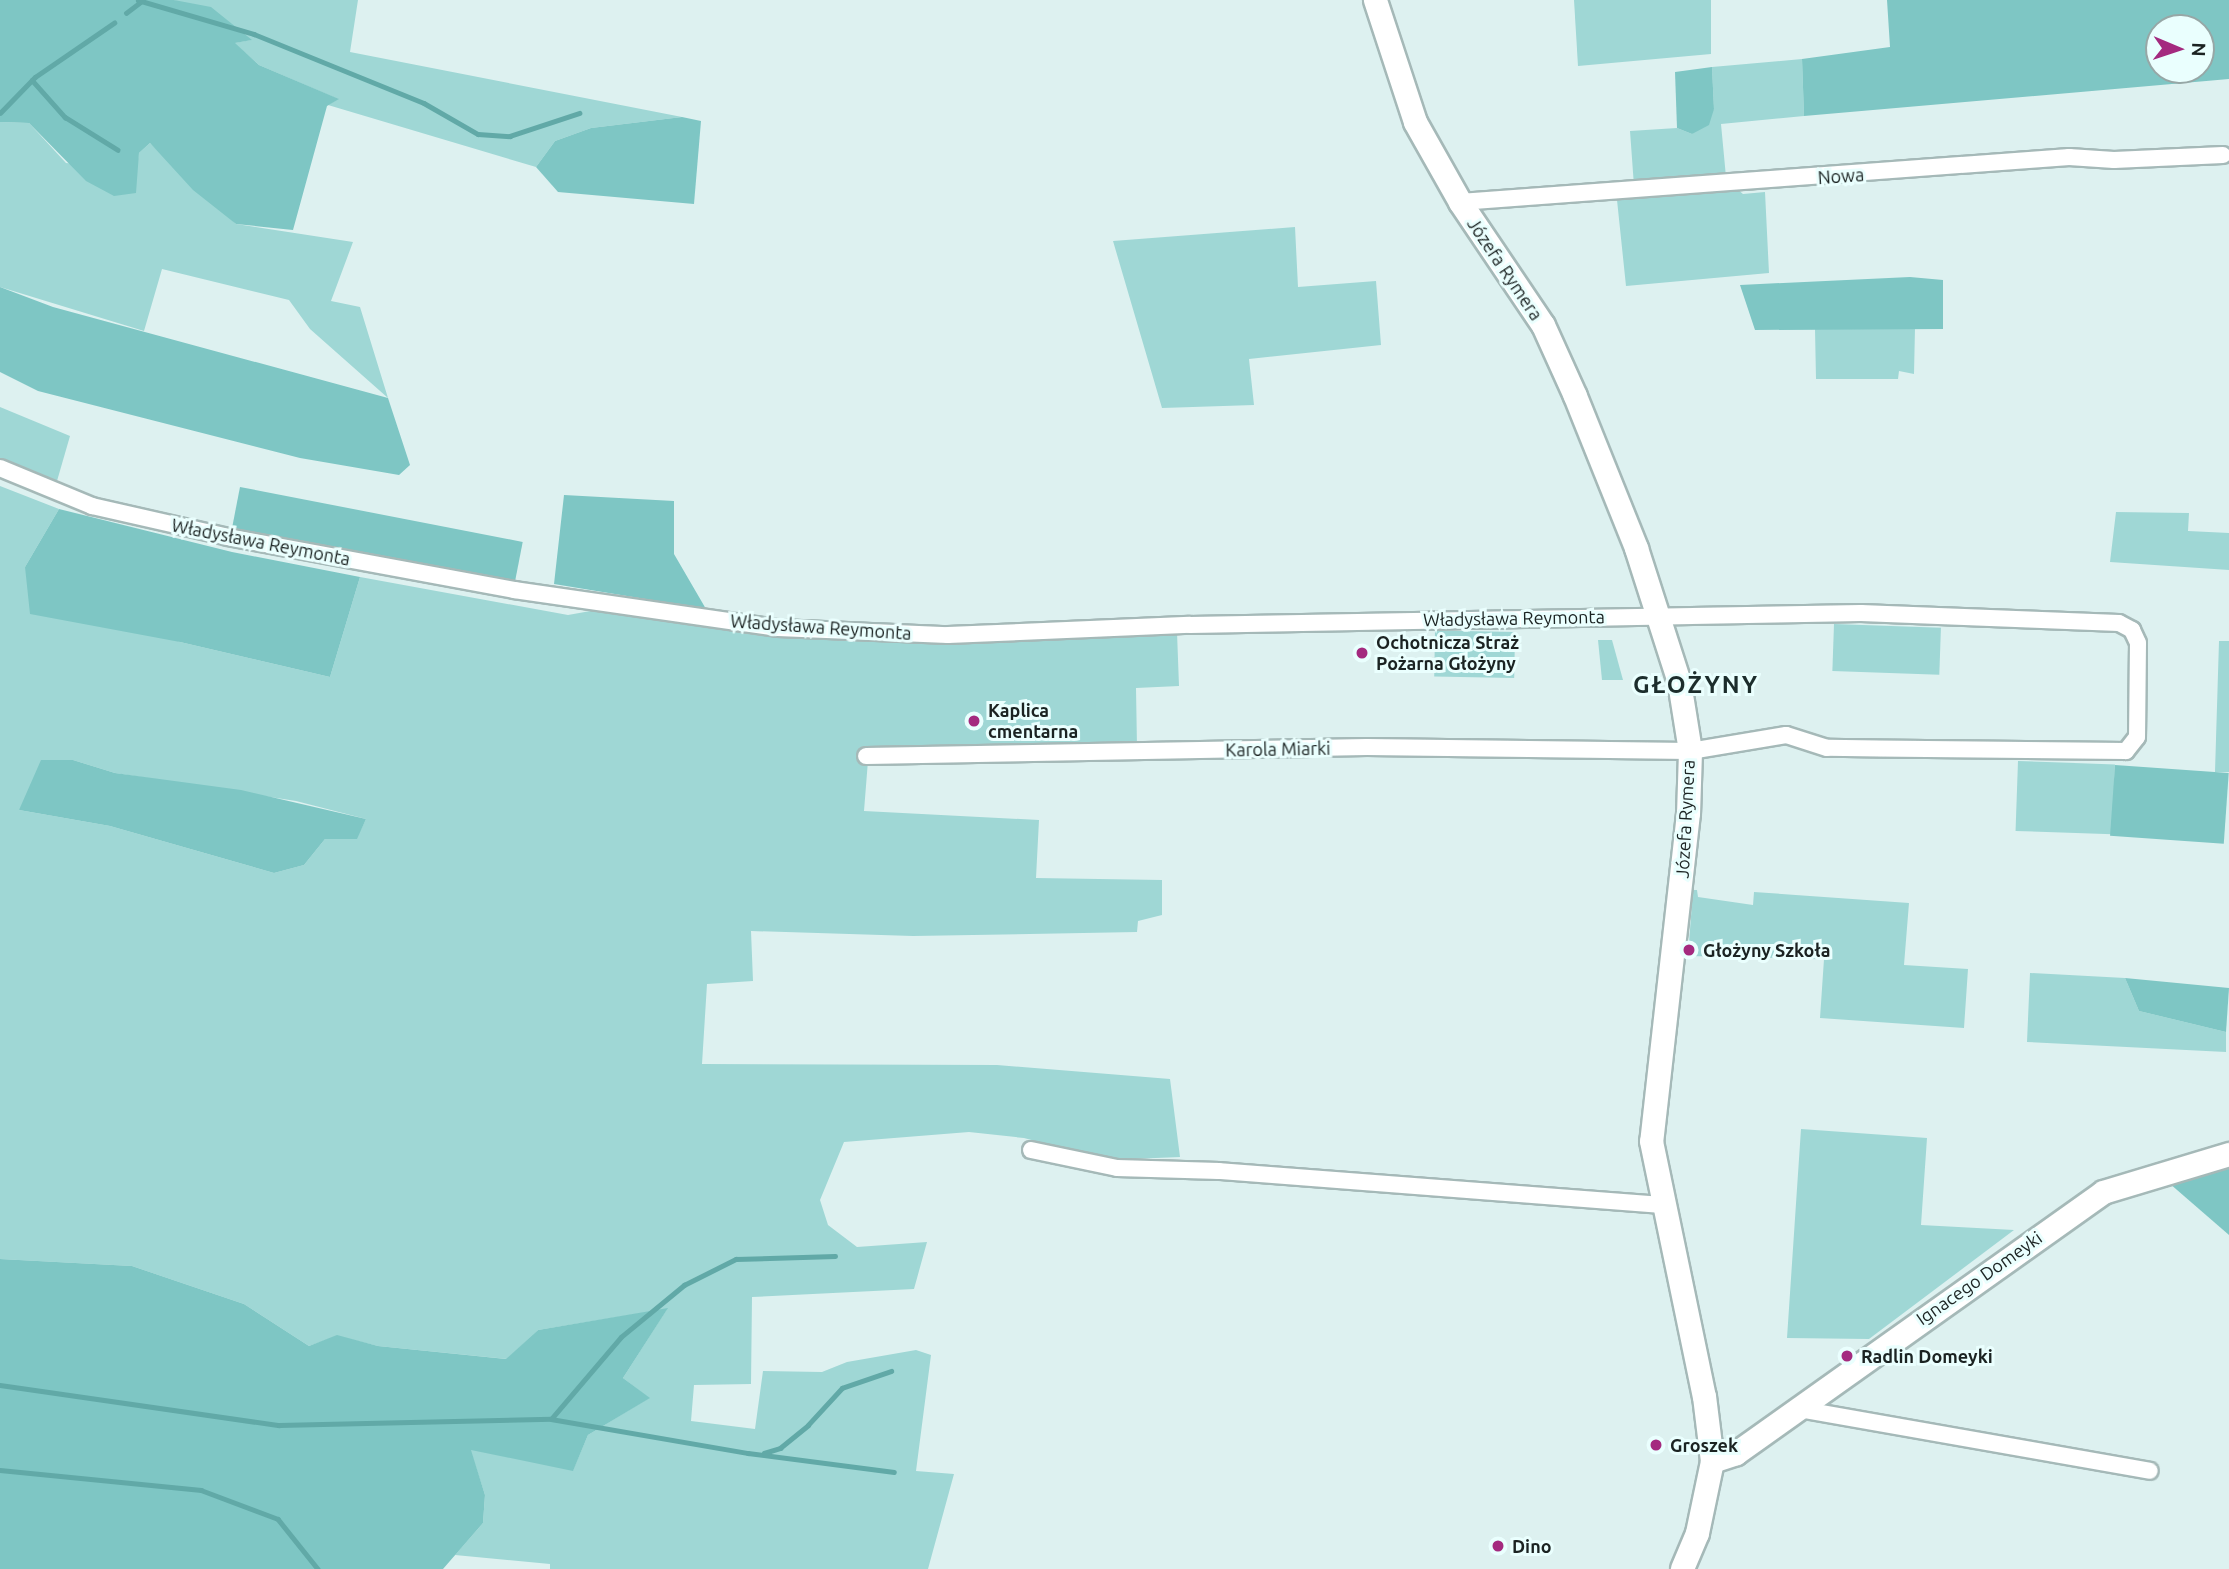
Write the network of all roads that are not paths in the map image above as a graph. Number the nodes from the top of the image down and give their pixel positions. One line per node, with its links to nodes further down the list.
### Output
1 (1375, 0): 3 (street, Józefa Rymera)
2 (2223, 155): 3 (street, Nowa)
3 (1460, 202): 5 (street, Józefa Rymera)
4 (0, 468): 5 (street, Władysława Reymonta)
5 (1660, 614): 6 (street, Józefa Rymera); 6 (street, Władysława Reymonta)
6 (1689, 751): 7 (street, Karola Miarki); 10 (street, Józefa Rymera)
7 (866, 756)
8 (1031, 1150): 10 (street)
9 (2229, 1154): 11 (street, Ignacego Domeyki)
10 (1661, 1205): 12 (street, Józefa Rymera)
11 (1799, 1409): 12 (street, Ignacego Domeyki); 13 (street)
12 (1712, 1461): 14 (street, Józefa Rymera)
13 (2150, 1471)
14 (1682, 1569)

